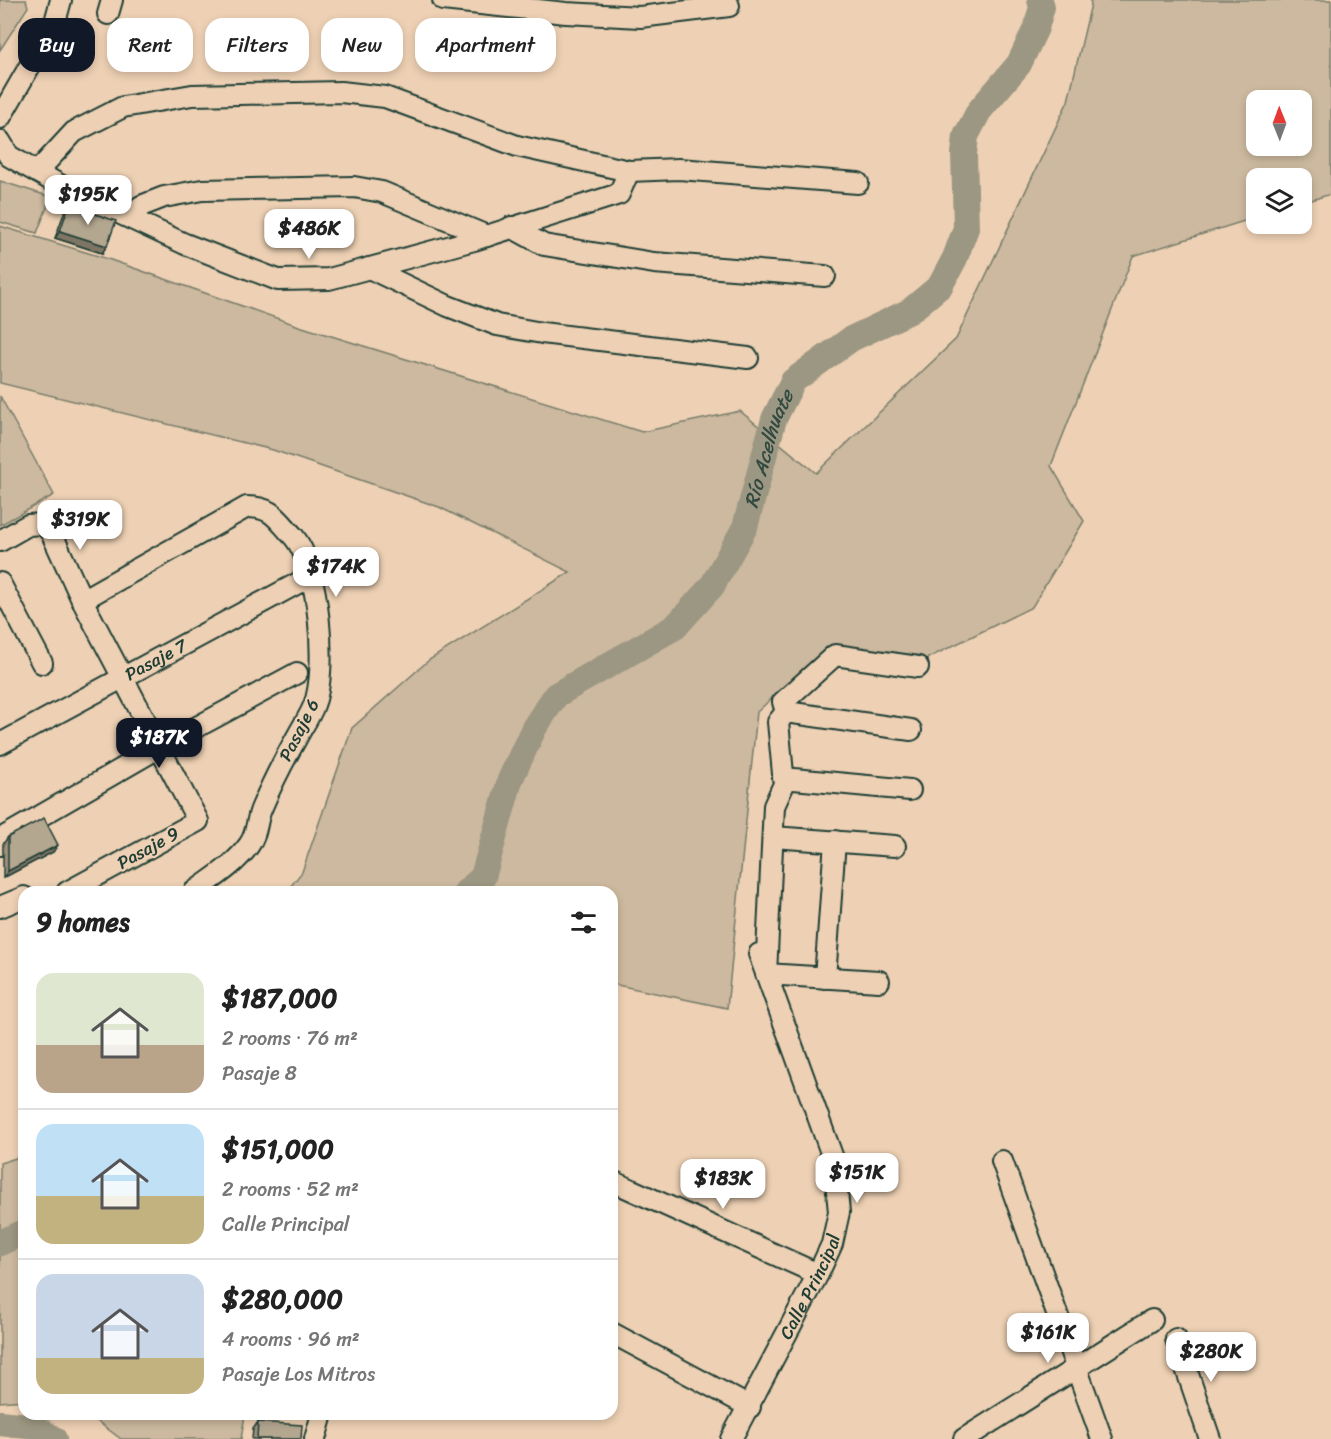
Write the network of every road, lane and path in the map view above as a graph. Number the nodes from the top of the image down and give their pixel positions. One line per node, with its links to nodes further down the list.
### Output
1 (61, 0): 4 (street)
2 (443, 0): 3 (street)
3 (729, 6)
4 (0, 118)
5 (0, 141): 6 (street)
6 (37, 171): 7 (street); 9 (street)
7 (629, 171): 8 (street); 10 (street)
8 (858, 183)
9 (131, 218): 11 (street); 12 (street)
10 (511, 227): 11 (street); 13 (street)
11 (487, 236): 12 (street)
12 (369, 268): 14 (street)
13 (825, 276)
14 (748, 358)
15 (0, 541): 18 (street)
16 (311, 576): 18 (street, Pasaje 6); 22 (street, Pasaje 7); 34 (street, Pasaje 6)
17 (0, 583): 19 (street)
18 (82, 600): 22 (street)
19 (42, 663)
20 (918, 667): 23 (street)
21 (297, 674): 26 (street)
22 (122, 677): 25 (street, Pasaje 7); 26 (street)
23 (786, 712): 24 (street); 27 (street)
24 (911, 730)
25 (0, 744)
26 (158, 748): 31 (street); 33 (street, Pasaje 9)
27 (783, 778): 28 (street); 29 (street)
28 (910, 789)
29 (773, 837): 30 (street); 38 (street)
30 (835, 841): 32 (street); 39 (street)
31 (0, 845)
32 (895, 846)
33 (78, 886)
34 (202, 886)
35 (18, 900): 36 (street)
36 (0, 907)
37 (759, 954): 38 (street, Calle Principal)
38 (766, 974): 39 (street); 43 (street, Calle Principal)
39 (825, 978): 40 (street)
40 (879, 981)
41 (1002, 1161): 47 (street)
42 (618, 1184): 43 (street)
43 (818, 1274): 48 (street, Calle Principal)
44 (1152, 1320): 47 (street)
45 (618, 1336): 48 (street)
46 (1176, 1339): 55 (street)
47 (1076, 1368): 50 (street); 54 (street)
48 (750, 1407): 52 (street, Calle Principal)
49 (320, 1420): 51 (street)
50 (984, 1433): 53 (street)
51 (315, 1439)
52 (731, 1439)
53 (964, 1439)
54 (1102, 1439)
55 (1210, 1439)

